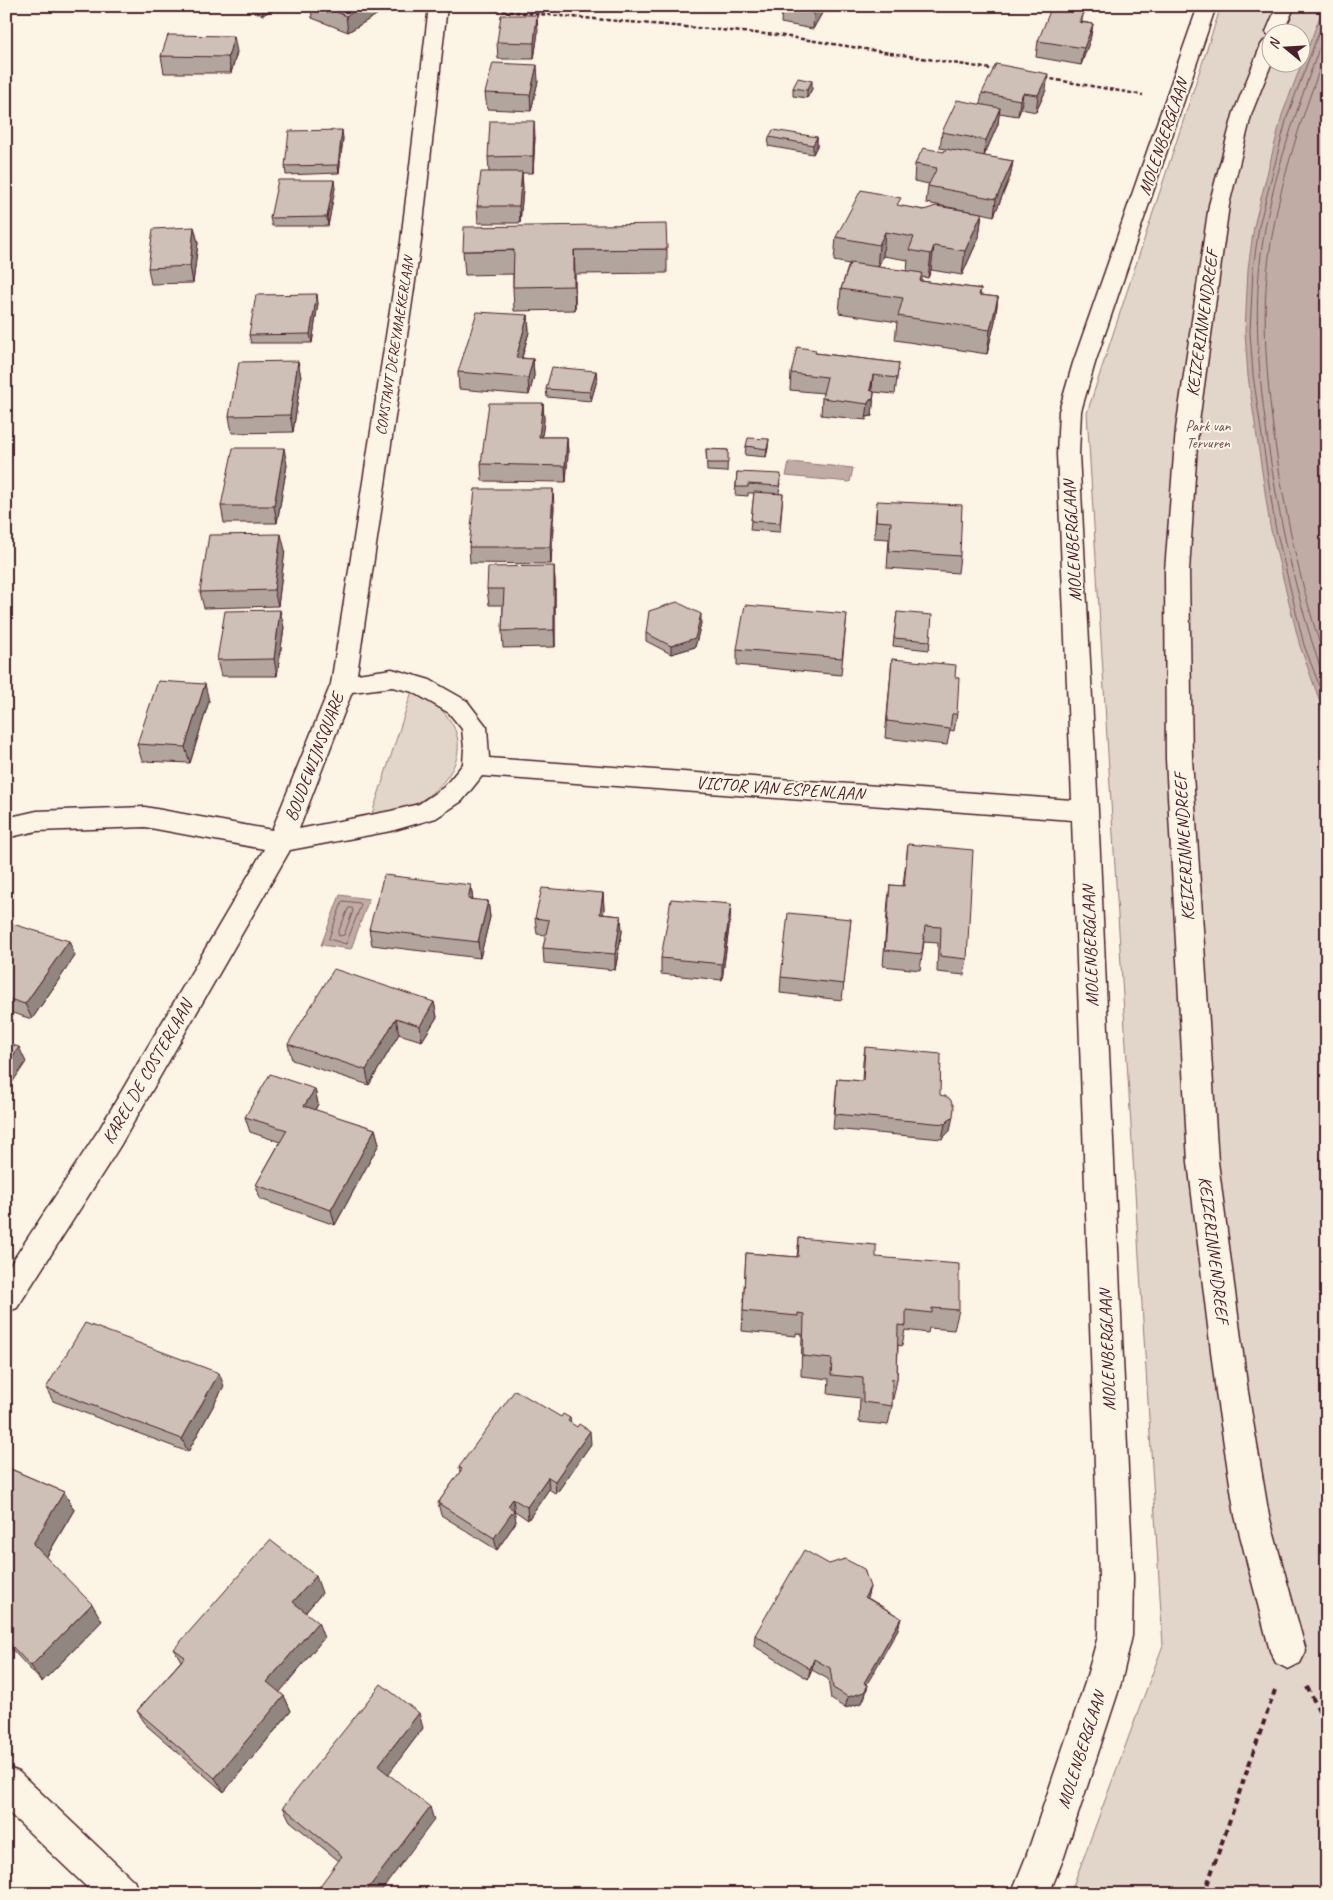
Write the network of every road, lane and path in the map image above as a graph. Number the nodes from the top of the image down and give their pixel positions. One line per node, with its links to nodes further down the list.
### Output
1 (438, 6): 10 (street, CONSTANT DEREYMAEKERLAAN)
2 (1207, 6): 9 (street, MOLENBERGLAAN)
3 (1286, 6): 5 (street)
4 (461, 7): 6 (path)
5 (1280, 22)
6 (1004, 71)
7 (1260, 71): 16 (street, KEIZERINNENDREEF)
8 (1042, 78): 9 (path)
9 (1176, 100): 12 (street, MOLENBERGLAAN)
10 (343, 684): 11 (street, BOUDEWIJNSQUARE); 14 (street, BOUDEWIJNSQUARE)
11 (476, 766): 12 (street, VICTOR VAN ESPENLAAN); 14 (street, BOUDEWIJNSQUARE)
12 (1085, 811): 19 (street, MOLENBERGLAAN)
13 (6, 828): 14 (street)
14 (281, 842): 15 (street, KAREL DE COSTERLAAN)
15 (6, 1298)
16 (1288, 1651): 20 (path)
17 (6, 1785): 18 (street)
18 (121, 1894)
19 (1030, 1894)
20 (1204, 1894)

